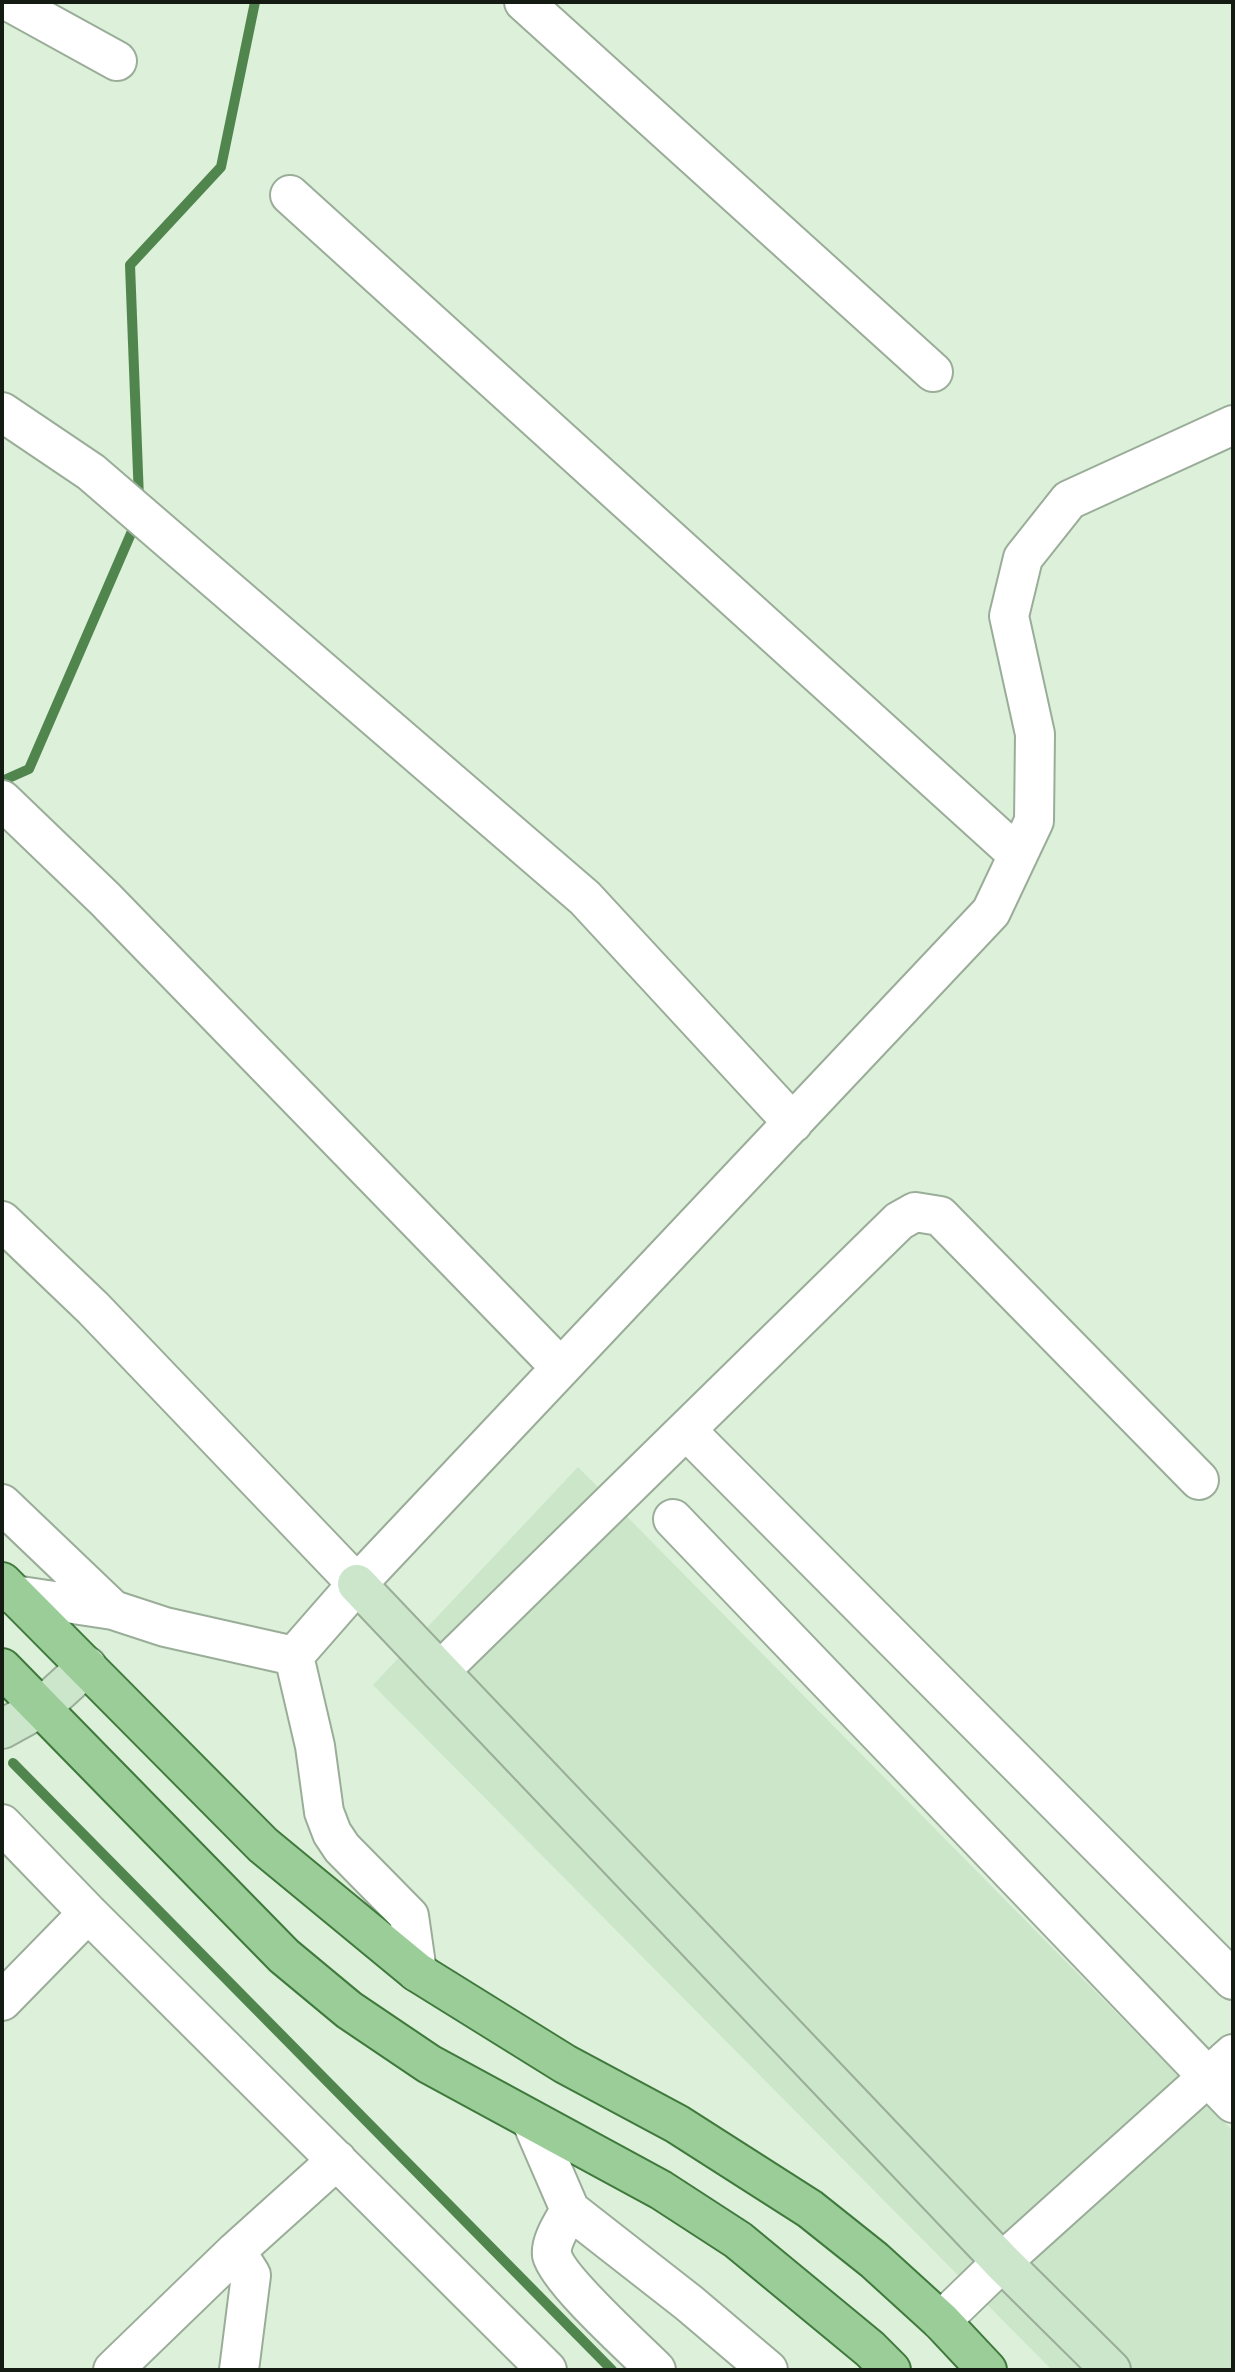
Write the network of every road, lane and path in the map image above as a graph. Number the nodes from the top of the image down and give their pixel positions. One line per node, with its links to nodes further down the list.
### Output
1 (10, 2): 3 (street)
2 (524, 2): 5 (street)
3 (117, 61)
4 (290, 195): 9 (street)
5 (933, 372)
6 (2, 412): 10 (street)
7 (1233, 425): 9 (street)
8 (12, 811): 12 (street)
9 (1017, 855): 10 (street)
10 (793, 1123): 12 (street)
11 (2, 1221): 17 (street)
12 (561, 1368): 17 (street)
13 (686, 1430): 14 (street); 23 (street); 29 (street)
14 (1199, 1480)
15 (2, 1504): 19 (street)
16 (673, 1519): 31 (street)
17 (357, 1584): 20 (street); 23 (street)
18 (6, 1595): 19 (street); 21 (main road)
19 (113, 1609): 20 (street)
20 (295, 1656): 28 (street)
21 (87, 1666): 24 (street); 28 (main road)
22 (2, 1668): 24 (main road)
23 (440, 1671): 37 (street)
24 (41, 1707): 25 (street); 33 (main road)
25 (2, 1729)
26 (2, 1824): 27 (street)
27 (88, 1913): 30 (street); 34 (street)
28 (417, 1972): 38 (main road)
29 (1233, 1980)
30 (2, 2001)
31 (1220, 2065): 32 (street); 37 (street)
32 (1233, 2104)
33 (531, 2120): 35 (street); 44 (main road)
34 (337, 2160): 36 (street); 41 (street)
35 (570, 2210): 42 (street); 43 (street)
36 (236, 2250): 39 (street); 40 (street)
37 (1002, 2262): 38 (street); 46 (street)
38 (941, 2321): 45 (main road)
39 (113, 2370)
40 (239, 2370)
41 (547, 2370)
42 (656, 2370)
43 (768, 2370)
44 (891, 2370)
45 (986, 2370)
46 (1111, 2370)

